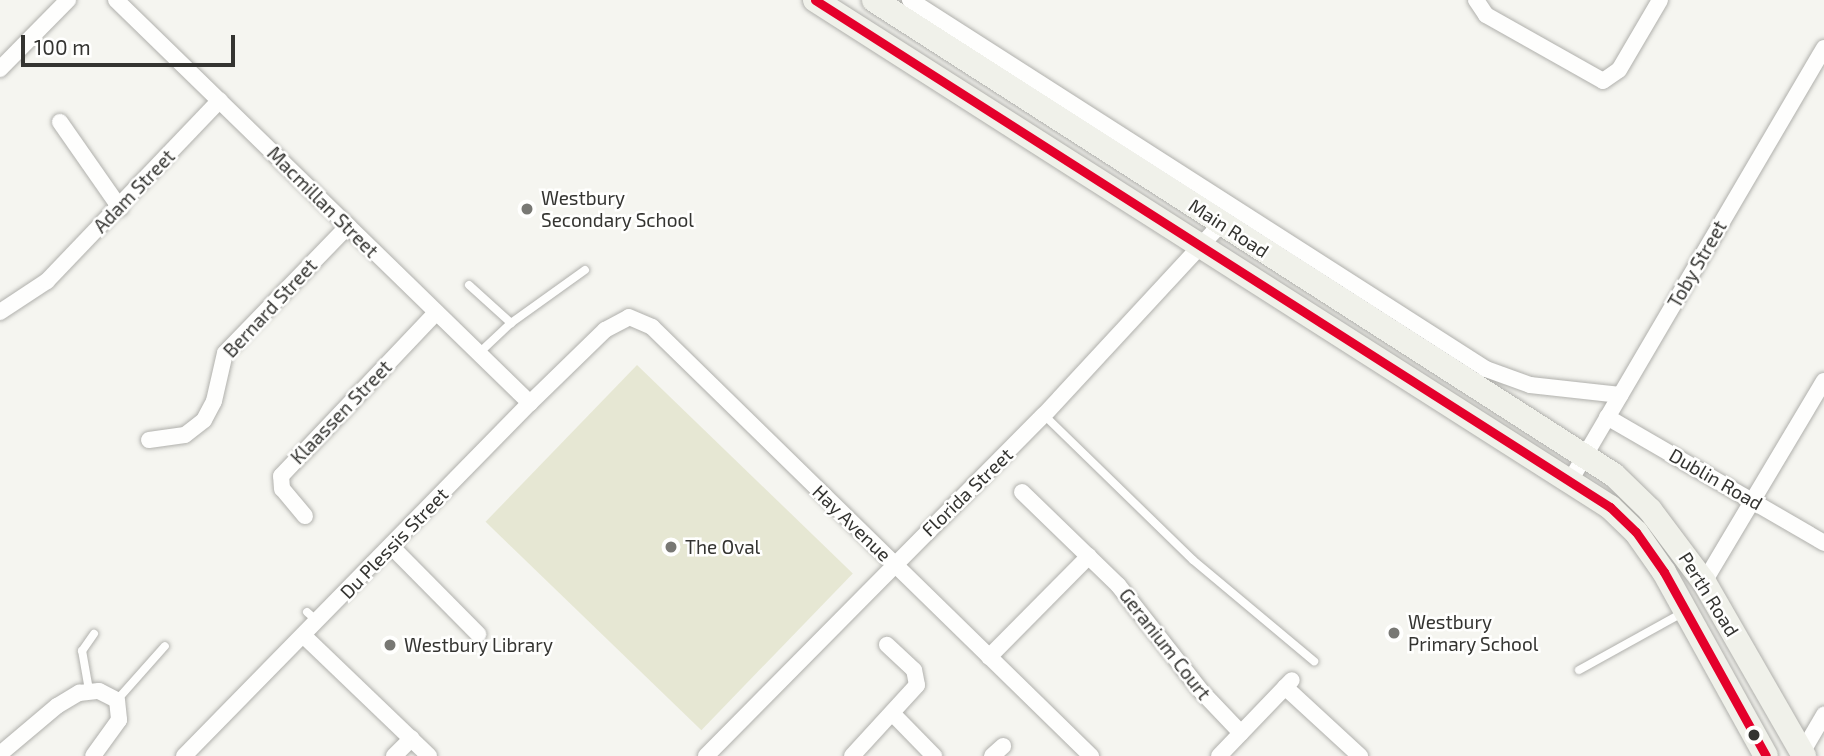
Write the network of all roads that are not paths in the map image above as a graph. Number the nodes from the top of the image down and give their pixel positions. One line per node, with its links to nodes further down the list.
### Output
1 (68, 0): 9 (street)
2 (116, 0): 10 (street, Macmillan Street)
3 (815, 0): 15 (main road, Main Road)
4 (874, 0): 13 (main road, Main Road)
5 (911, 0): 24 (street, Main Road)
6 (1476, 0): 7 (street)
7 (1660, 0)
8 (1824, 47): 24 (street, Toby Street)
9 (0, 69)
10 (220, 100): 12 (street, Adam Street); 14 (street, Macmillan Street)
11 (60, 122): 12 (street)
12 (120, 208): 18 (street, Adam Street)
13 (1222, 223): 15 (street, Florida Street); 29 (main road, Main Road)
14 (348, 226): 19 (street, Macmillan Street); 28 (street, Bernard Street)
15 (1203, 245): 26 (street, Florida Street); 30 (main road, Main Road)
16 (585, 270): 20 (lane)
17 (469, 285): 20 (lane)
18 (0, 312)
19 (436, 314): 22 (street, Macmillan Street); 33 (street, Klaassen Street)
20 (511, 323): 22 (lane)
21 (605, 330): 25 (street, Du Plessis Street); 37 (street, Hay Avenue)
22 (478, 354): 25 (street, Macmillan Street)
23 (1824, 381): 32 (street)
24 (1620, 395): 27 (street, Toby Street)
25 (530, 403): 35 (street, Du Plessis Street)
26 (1044, 415): 37 (street, Florida Street); 46 (lane)
27 (1608, 417): 29 (street, Toby Street); 32 (street, Dublin Road)
28 (149, 440)
29 (1585, 455): 30 (street, Toby Street); 38 (main road, Perth Road)
30 (1570, 481): 39 (main road, Perth Road)
31 (1022, 492): 36 (street, Geranium Court)
32 (1754, 501): 34 (street, Dublin Road); 38 (street)
33 (305, 516)
34 (1824, 544)
35 (391, 546): 41 (street); 42 (street, Du Plessis Street)
36 (1089, 556): 45 (street); 52 (street, Geranium Court)
37 (893, 563): 45 (street, Hay Avenue); 60 (street, Florida Street)
38 (1704, 582): 55 (main road, Perth Road)
39 (1686, 611): 47 (lane); 66 (main road, Perth Road)
40 (94, 634): 48 (lane)
41 (478, 634)
42 (304, 636): 53 (street); 57 (street, Du Plessis Street)
43 (887, 645): 50 (street)
44 (165, 646): 49 (lane)
45 (989, 657): 63 (street, Hay Avenue)
46 (1314, 661)
47 (1579, 670)
48 (89, 690): 49 (street); 54 (street)
49 (117, 700): 56 (street)
50 (893, 714): 61 (street); 62 (street)
51 (1824, 715): 55 (street)
52 (1241, 733): 64 (street); 65 (street)
53 (412, 738): 58 (street); 59 (street)
54 (0, 754)
55 (1802, 755)
56 (93, 756)
57 (184, 756)
58 (394, 756)
59 (429, 756)
60 (706, 756)
61 (852, 756)
62 (934, 756)
63 (1091, 756)
64 (1219, 756)
65 (1360, 756)
66 (1766, 756)

